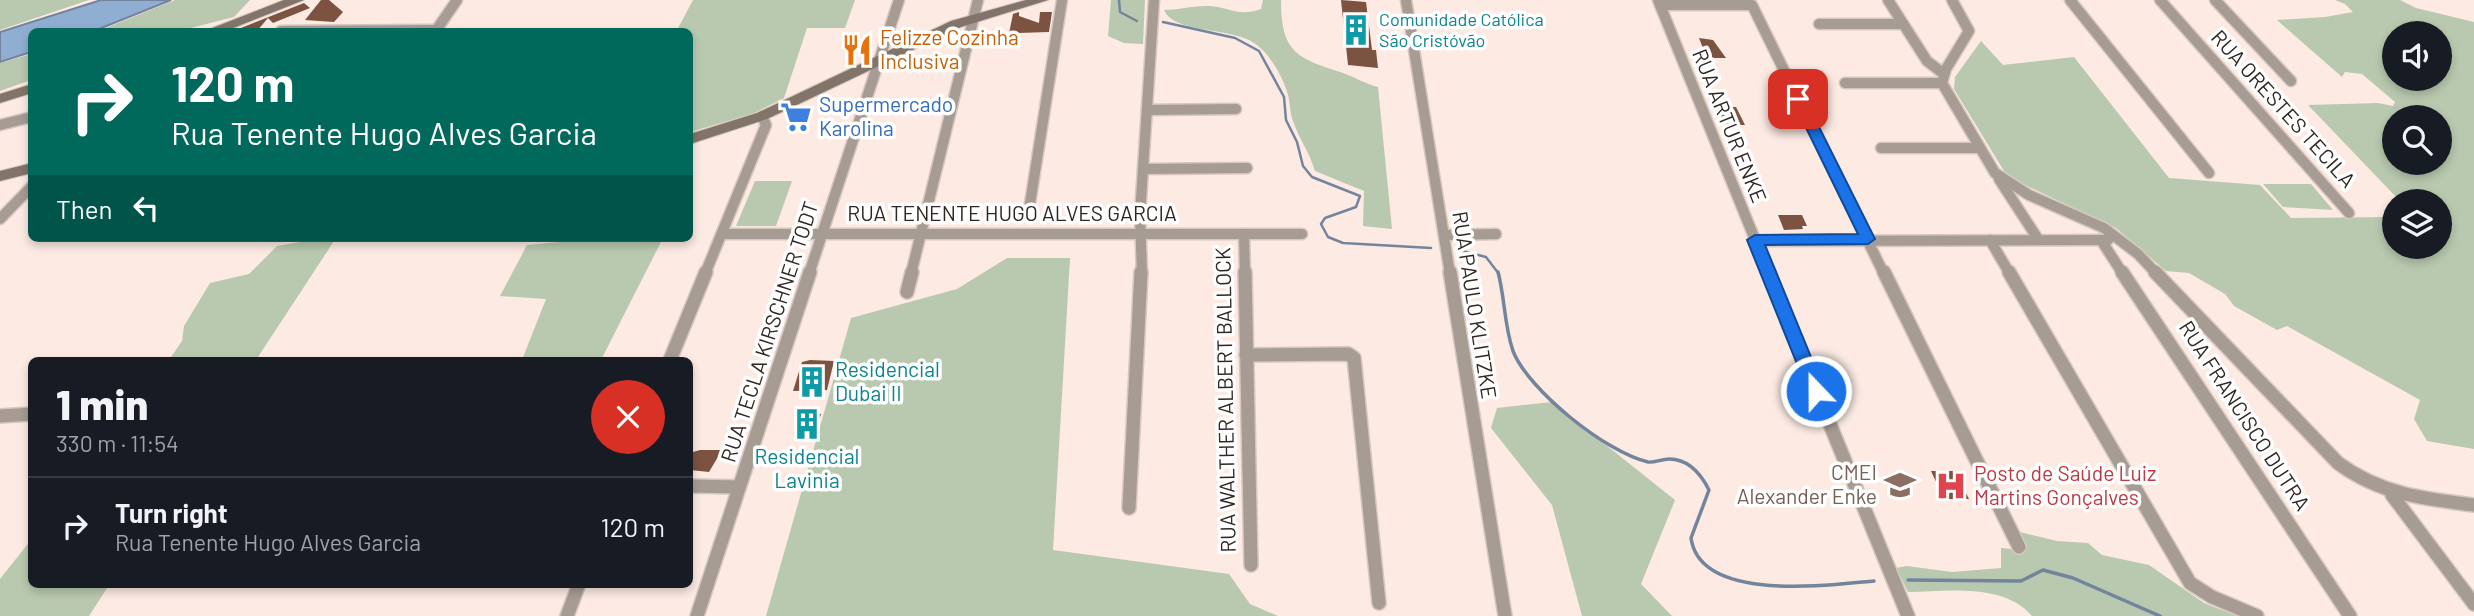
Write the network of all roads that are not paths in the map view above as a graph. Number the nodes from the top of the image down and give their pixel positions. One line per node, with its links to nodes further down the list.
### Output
1 (297, 0): 18 (main road)
2 (457, 0): 19 (street)
3 (899, 0): 20 (street, RUA TECLA KIRSCHNER TODT)
4 (978, 0): 15 (street)
5 (1041, 0): 15 (main road)
6 (1062, 0): 41 (street)
7 (1154, 0): 27 (street)
8 (1406, 0): 50 (street, RUA PAULO KLITZKE)
9 (1888, 0): 17 (street)
10 (1952, 0): 21 (street)
11 (2070, 0): 38 (street)
12 (2160, 0): 42 (street, RUA ORESTES TECILA)
13 (2215, 0): 22 (street)
14 (1659, 2): 52 (street); 54 (street, RUA ARTUR ENKE)
15 (974, 18): 20 (main road); 51 (street)
16 (1819, 24): 17 (street)
17 (1903, 24): 21 (street)
18 (220, 28)
19 (437, 28)
20 (880, 59): 28 (main road); 44 (street, RUA TECLA KIRSCHNER TODT)
21 (1943, 79): 23 (street); 33 (street)
22 (2291, 81)
23 (1845, 83)
24 (28, 90): 25 (main road)
25 (0, 99)
26 (1236, 109): 27 (street)
27 (1146, 110): 36 (street)
28 (762, 116): 31 (main road); 45 (street)
29 (28, 118): 30 (street)
30 (0, 125)
31 (693, 138)
32 (1881, 148): 33 (street)
33 (1979, 148): 37 (street)
34 (1247, 168): 36 (street)
35 (28, 169): 39 (main road)
36 (1143, 169): 46 (street)
37 (1995, 173): 53 (street); 57 (street)
38 (2210, 173)
39 (0, 176)
40 (28, 190): 43 (street)
41 (1029, 210)
42 (2349, 213)
43 (0, 219)
44 (824, 232): 45 (street, RUA TENENTE HUGO ALVES GARCIA); 51 (street, RUA TENENTE HUGO ALVES GARCIA); 64 (street, RUA TECLA KIRSCHNER TODT)
45 (722, 234): 60 (street)
46 (1141, 234): 47 (street, RUA TENENTE HUGO ALVES GARCIA); 51 (street, RUA TENENTE HUGO ALVES GARCIA); 67 (street)
47 (1244, 234): 48 (street, RUA TENENTE HUGO ALVES GARCIA); 59 (street, RUA WALTHER ALBERT BALLOCK)
48 (1303, 234)
49 (1496, 234): 50 (street)
50 (1444, 235): 75 (street, RUA PAULO KLITZKE)
51 (921, 236): 58 (street)
52 (1868, 239): 54 (street); 55 (street); 68 (street)
53 (2038, 239): 55 (street); 56 (street)
54 (1755, 240): 76 (street, RUA ARTUR ENKE)
55 (1990, 240): 77 (street)
56 (2102, 240): 57 (street); 78 (street, RUA FRANCISCO DUTRA)
57 (2121, 240): 65 (street)
58 (907, 292)
59 (1247, 355): 69 (street, RUA WALTHER ALBERT BALLOCK); 71 (street)
60 (671, 357)
61 (28, 414): 62 (street)
62 (0, 416)
63 (693, 486): 64 (street)
64 (739, 487): 74 (street, RUA TECLA KIRSCHNER TODT)
65 (2392, 495): 66 (street); 72 (street)
66 (2474, 505)
67 (1129, 508)
68 (2019, 547)
69 (1251, 565)
70 (577, 588): 73 (street)
71 (1379, 603)
72 (2474, 604)
73 (566, 616)
74 (697, 616)
75 (1505, 616)
76 (1908, 616)
77 (2257, 616)
78 (2350, 616)

